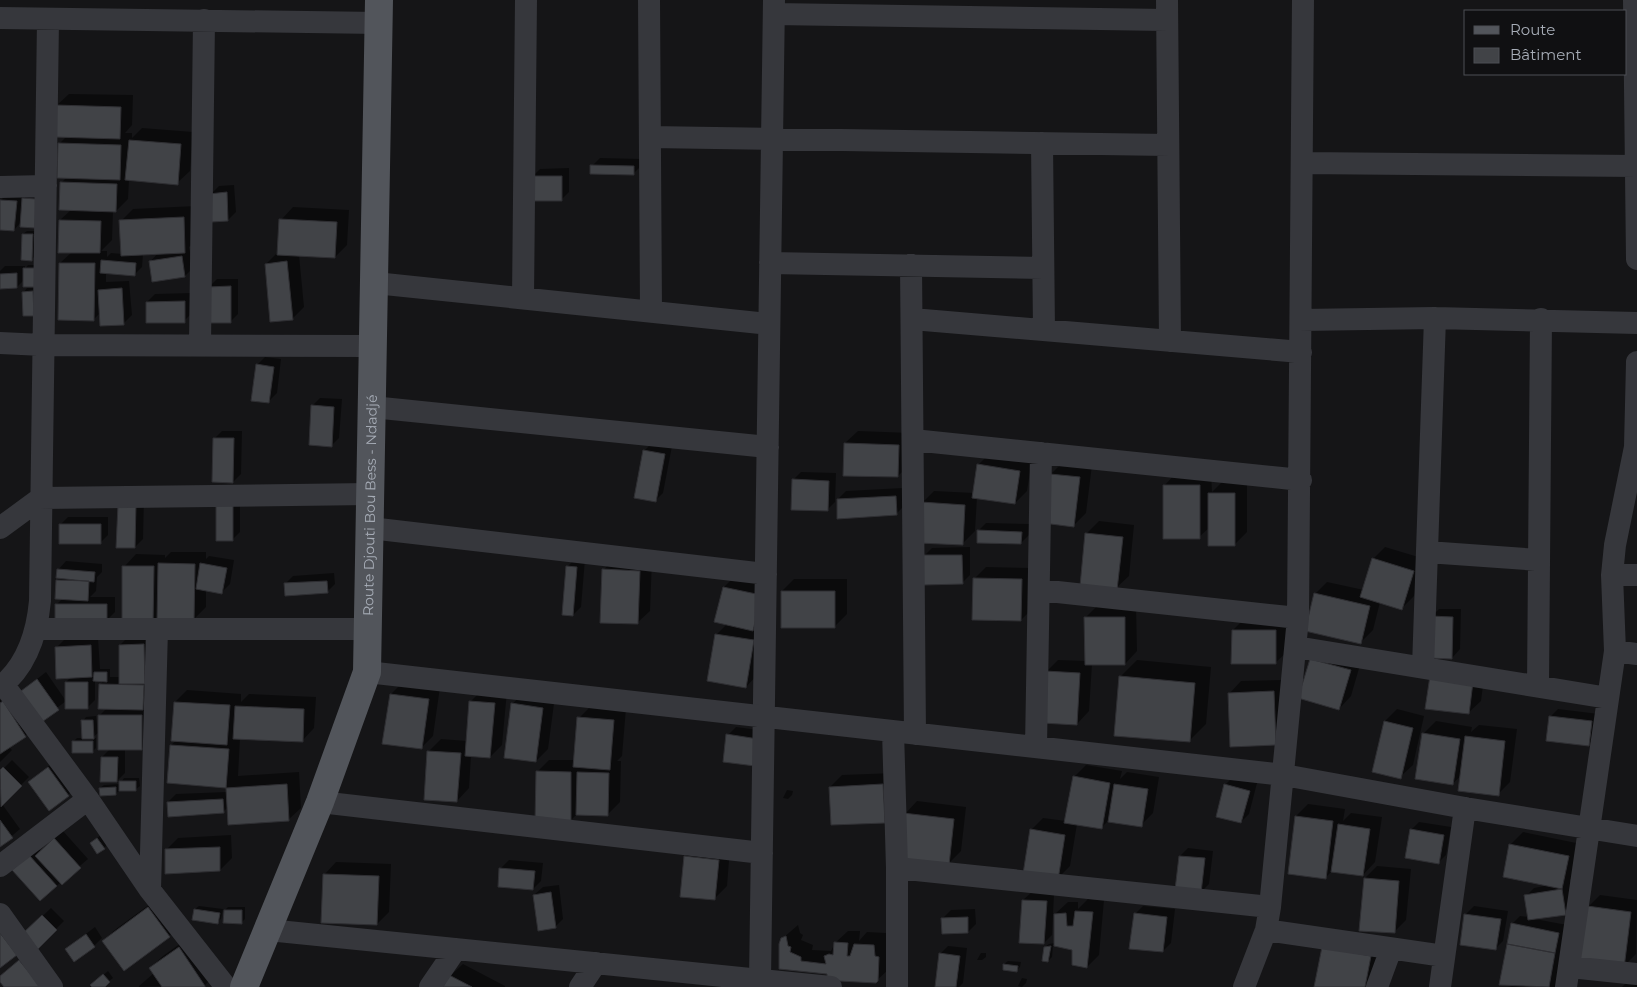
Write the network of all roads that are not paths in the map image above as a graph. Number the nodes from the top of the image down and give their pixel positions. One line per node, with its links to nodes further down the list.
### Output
1 (526, 0): 25 (street)
2 (649, 0): 12 (street)
3 (1303, 0): 16 (street)
4 (1634, 0): 17 (street)
5 (774, 7): 7 (street); 13 (street)
6 (138, 10): 10 (street); 11 (street)
7 (1166, 10): 15 (street)
8 (379, 12): 11 (street); 24 (main road, Route Djouti Bou Bess - Ndadjé)
9 (0, 18): 10 (street)
10 (48, 20): 18 (street)
11 (204, 20): 37 (street)
12 (650, 137): 13 (street); 26 (street)
13 (772, 138): 14 (street); 21 (street)
14 (1042, 143): 15 (street); 23 (street)
15 (1168, 144): 34 (street)
16 (1302, 163): 17 (street); 30 (street)
17 (1636, 166): 20 (street)
18 (46, 186): 19 (street); 36 (street)
19 (0, 187)
20 (1637, 260)
21 (770, 262): 22 (street); 32 (street)
22 (911, 265): 23 (street); 28 (street)
23 (1043, 268): 33 (street)
24 (375, 283): 25 (street); 38 (main road, Route Djouti Bou Bess - Ndadjé)
25 (523, 298): 26 (street)
26 (651, 312): 32 (street)
27 (1434, 318): 29 (street); 30 (street); 51 (street)
28 (912, 319): 33 (street); 42 (street)
29 (1541, 319): 31 (street); 52 (street)
30 (1301, 320): 39 (street)
31 (1637, 323)
32 (769, 324): 44 (street)
33 (1044, 330): 34 (street)
34 (1170, 341): 39 (street)
35 (0, 343): 36 (street)
36 (43, 345): 37 (street); 48 (street)
37 (200, 345): 38 (street)
38 (373, 346): 41 (main road, Route Djouti Bou Bess - Ndadjé)
39 (1301, 352): 46 (street)
40 (1637, 362): 43 (street)
41 (372, 407): 44 (street); 47 (main road, Route Djouti Bou Bess - Ndadjé)
42 (913, 440): 45 (street); 70 (street)
43 (1636, 446): 54 (street)
44 (768, 447): 53 (street)
45 (1041, 453): 46 (street); 56 (street)
46 (1301, 480): 57 (street)
47 (370, 494): 48 (street); 50 (main road, Route Djouti Bou Bess - Ndadjé)
48 (41, 498): 49 (street); 58 (street)
49 (0, 528)
50 (370, 528): 53 (street); 60 (main road, Route Djouti Bou Bess - Ndadjé)
51 (1427, 552): 52 (street); 64 (street)
52 (1539, 560): 67 (street)
53 (766, 574): 69 (street)
54 (1612, 575): 55 (street); 62 (street)
55 (1637, 575)
56 (1039, 590): 57 (street); 71 (street)
57 (1298, 618): 61 (street)
58 (37, 629): 59 (street); 66 (street)
59 (156, 629): 60 (street); 81 (street)
60 (367, 629): 65 (main road, Route Djouti Bou Bess - Ndadjé)
61 (1296, 647): 64 (street); 72 (street)
62 (1615, 651): 63 (street); 68 (street)
63 (1637, 654)
64 (1423, 667): 67 (street)
65 (367, 672): 69 (street); 74 (main road, Route Djouti Bou Bess - Ndadjé)
66 (2, 686): 73 (street)
67 (1538, 686): 68 (street)
68 (1608, 698): 76 (street)
69 (764, 717): 70 (street); 78 (street)
70 (904, 732): 71 (street); 80 (street)
71 (1036, 747): 72 (street)
72 (1284, 775): 75 (street); 82 (street)
73 (88, 799): 79 (street); 81 (street)
74 (320, 802): 78 (street); 84 (main road, Route Djouti Bou Bess - Ndadjé)
75 (1465, 808): 76 (street); 88 (street)
76 (1590, 828): 77 (street); 91 (street)
77 (1637, 836)
78 (762, 853): 92 (street)
79 (0, 866)
80 (897, 868): 82 (street); 99 (street)
81 (150, 890): 94 (street)
82 (1270, 907): 85 (street)
83 (0, 914): 93 (street)
84 (268, 930): 86 (street); 95 (main road, Route Djouti Bou Bess - Ndadjé)
85 (1266, 930): 87 (street); 100 (street)
86 (456, 949): 89 (street); 96 (street)
87 (1391, 949): 88 (street); 101 (street)
88 (1444, 956): 102 (street)
89 (596, 963): 92 (street); 97 (street)
90 (1637, 974): 91 (street)
91 (1568, 977)
92 (744, 981): 98 (street)
93 (52, 987)
94 (226, 987)
95 (244, 987)
96 (430, 987)
97 (580, 987)
98 (831, 987)
99 (897, 987)
100 (1244, 987)
101 (1377, 987)
102 (1440, 987)

